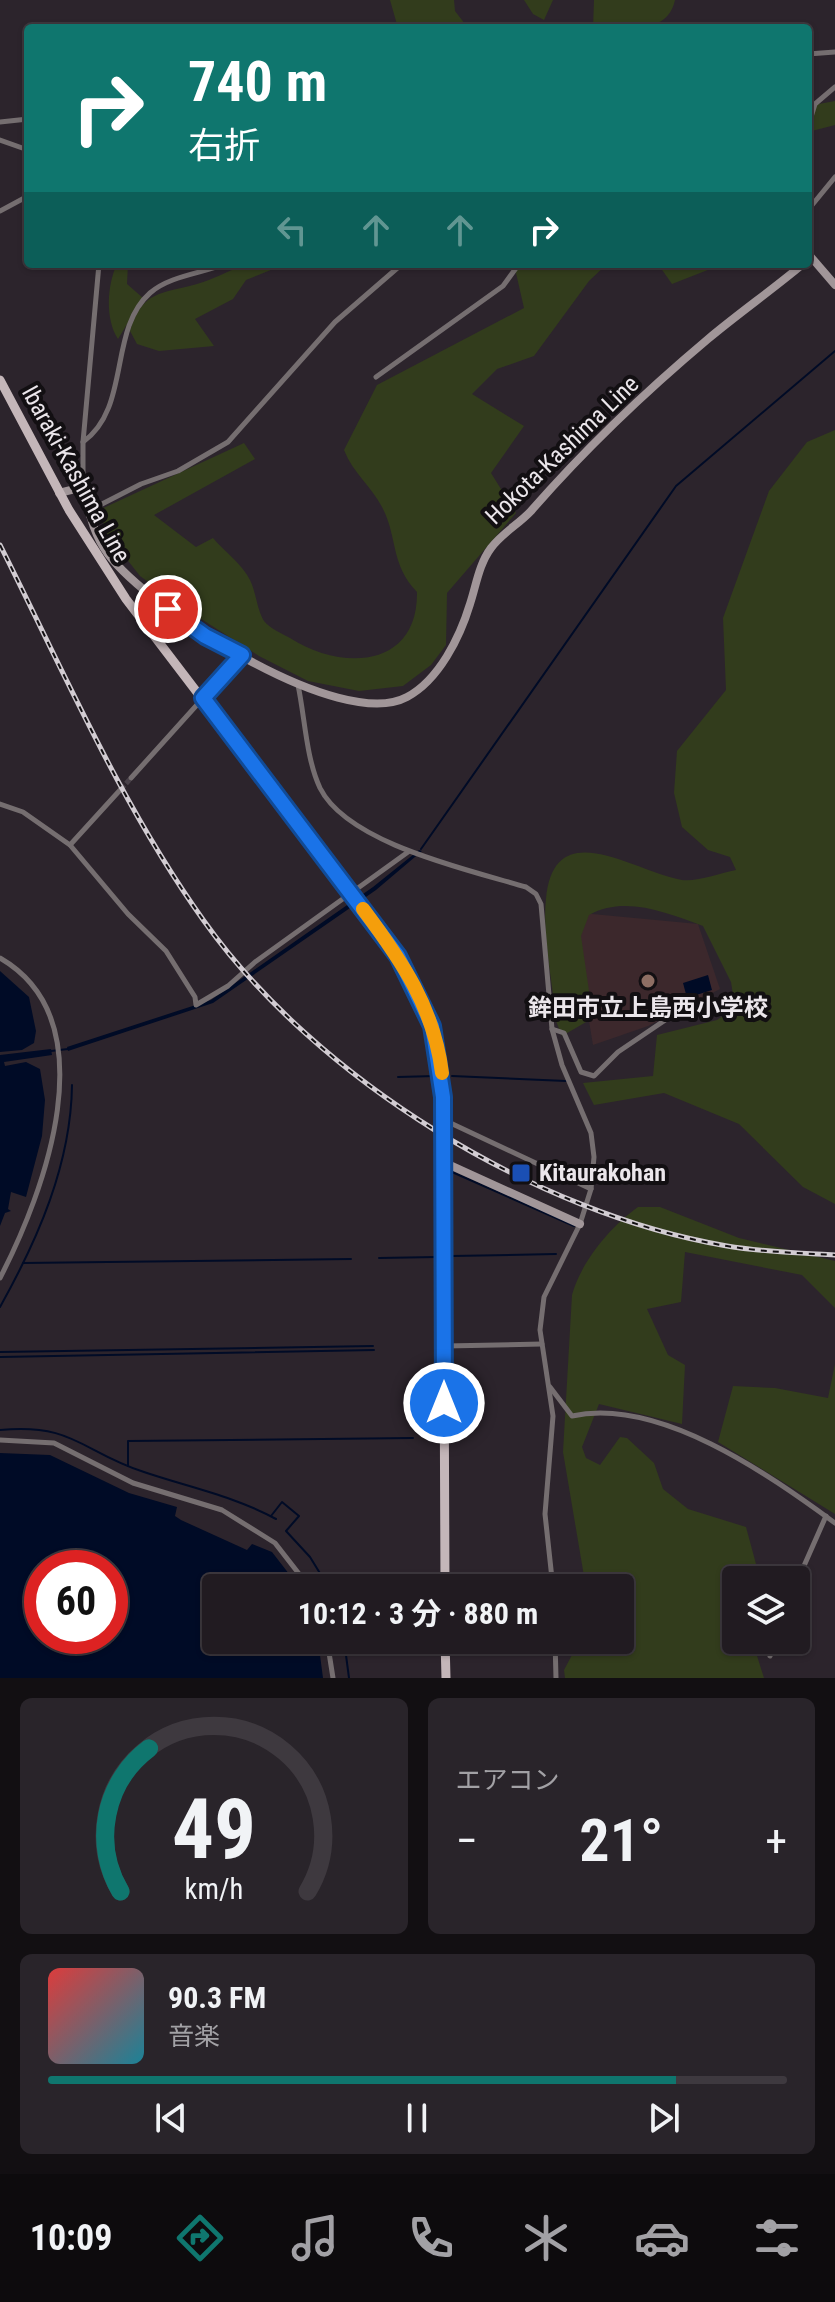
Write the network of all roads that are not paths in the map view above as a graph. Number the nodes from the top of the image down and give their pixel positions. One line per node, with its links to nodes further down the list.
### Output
1 (835, 52): 2 (street)
2 (812, 54)
3 (835, 87): 4 (street)
4 (812, 114)
5 (24, 119): 6 (street)
6 (0, 122)
7 (0, 140): 8 (street)
8 (24, 149)
9 (835, 177): 11 (street)
10 (24, 198): 12 (street)
11 (812, 205)
12 (0, 211)
13 (812, 260): 19 (main road)
14 (99, 268): 22 (street)
15 (213, 268): 22 (street)
16 (397, 268): 25 (street)
17 (516, 268): 20 (street)
18 (798, 268): 29 (main road, Hokota-Kashima Line)
19 (835, 285)
20 (376, 377)
21 (0, 380): 24 (main road, Ibaraki-Kashima Line)
22 (83, 442): 23 (street)
23 (83, 487): 24 (main road); 25 (main road, Hokota-Kashima Line)
24 (59, 493): 27 (main road, Ibaraki-Kashima Line)
25 (87, 506): 26 (main road, Hokota-Kashima Line)
26 (139, 586): 27 (main road); 28 (main road, Hokota-Kashima Line)
27 (126, 599): 30 (main road, Ibaraki-Kashima Line)
28 (242, 655): 29 (main road, Hokota-Kashima Line); 30 (street)
29 (298, 685): 35 (street)
30 (203, 698): 31 (street); 36 (main road, Ibaraki-Kashima Line)
31 (131, 778)
32 (121, 789): 34 (street)
33 (0, 804): 34 (street)
34 (70, 845): 36 (street)
35 (409, 852): 36 (street); 39 (street)
36 (351, 893): 40 (main road, Ibaraki-Kashima Line)
37 (0, 958): 44 (street)
38 (680, 1010): 39 (street)
39 (552, 1029): 42 (street)
40 (443, 1120): 41 (main road, Ibaraki-Kashima Line); 42 (street)
41 (443, 1162): 43 (main road); 46 (main road, Ibaraki-Kashima Line)
42 (591, 1189): 43 (street)
43 (580, 1224): 45 (street)
44 (0, 1278)
45 (542, 1344): 46 (street); 47 (street)
46 (444, 1346): 53 (main road, Ibaraki-Kashima Line)
47 (549, 1387): 49 (street); 54 (street)
48 (0, 1440): 52 (street)
49 (826, 1516): 50 (street); 51 (street)
50 (835, 1523)
51 (804, 1566)
52 (299, 1574)
53 (445, 1574)
54 (551, 1574)
55 (329, 1654): 58 (street)
56 (445, 1654): 59 (main road)
57 (555, 1654): 60 (street)
58 (333, 1678)
59 (446, 1678)
60 (556, 1678)

